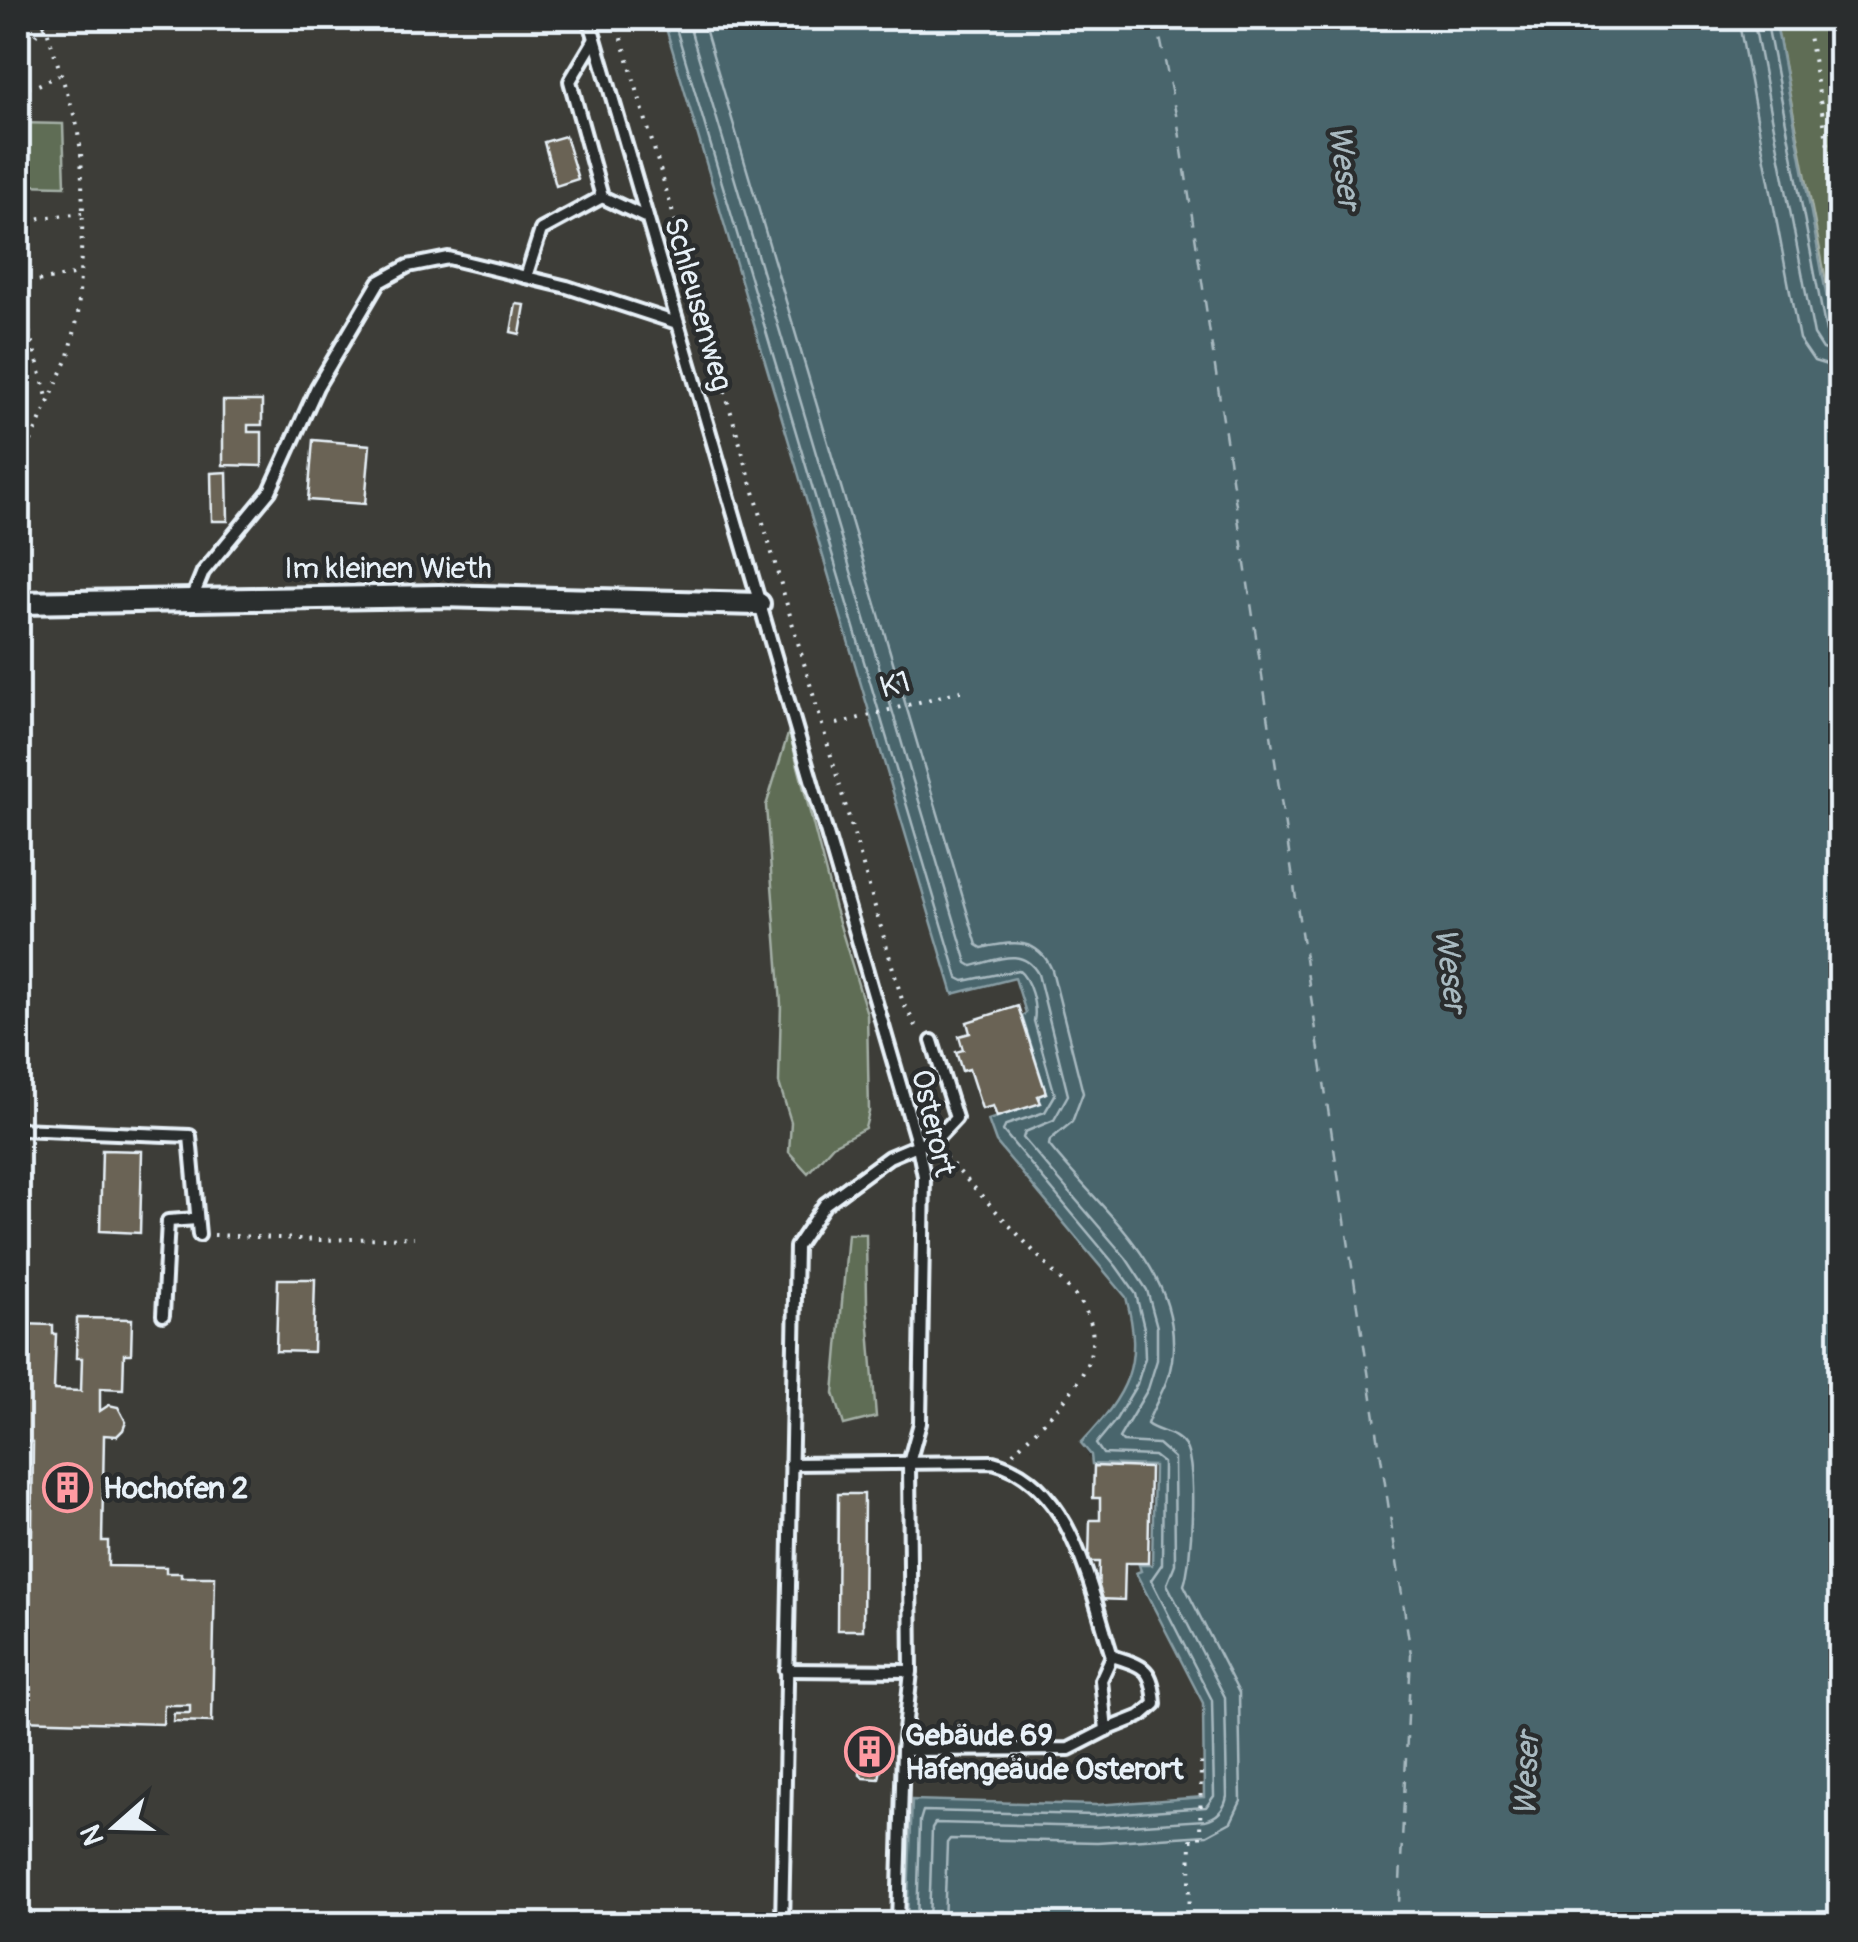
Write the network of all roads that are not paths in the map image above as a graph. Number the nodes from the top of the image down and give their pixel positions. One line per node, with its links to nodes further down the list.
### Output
1 (589, 18): 2 (lane, Schleusenweg)
2 (595, 39): 3 (lane); 4 (lane, Schleusenweg)
3 (602, 196): 4 (lane); 5 (lane)
4 (647, 218): 6 (lane, Schleusenweg)
5 (526, 277): 6 (lane); 7 (lane)
6 (678, 323): 9 (lane, Schleusenweg)
7 (191, 600): 8 (street, Im kleinen Wieth); 9 (street, Im kleinen Wieth)
8 (18, 603)
9 (759, 604): 12 (lane, Osterort)
10 (932, 1041): 12 (lane)
11 (18, 1129): 13 (lane)
12 (918, 1146): 16 (lane, Osterort); 17 (lane)
13 (198, 1220): 14 (lane); 15 (lane)
14 (199, 1235)
15 (163, 1315)
16 (909, 1463): 17 (lane); 18 (lane); 20 (lane, Osterort)
17 (791, 1464): 19 (lane)
18 (1112, 1656): 21 (lane); 21 (lane)
19 (786, 1670): 20 (lane); 23 (lane)
20 (911, 1671): 22 (lane, Osterort)
21 (1106, 1730): 22 (lane)
22 (903, 1750): 24 (lane, Osterort)
23 (782, 1924)
24 (898, 1924)

